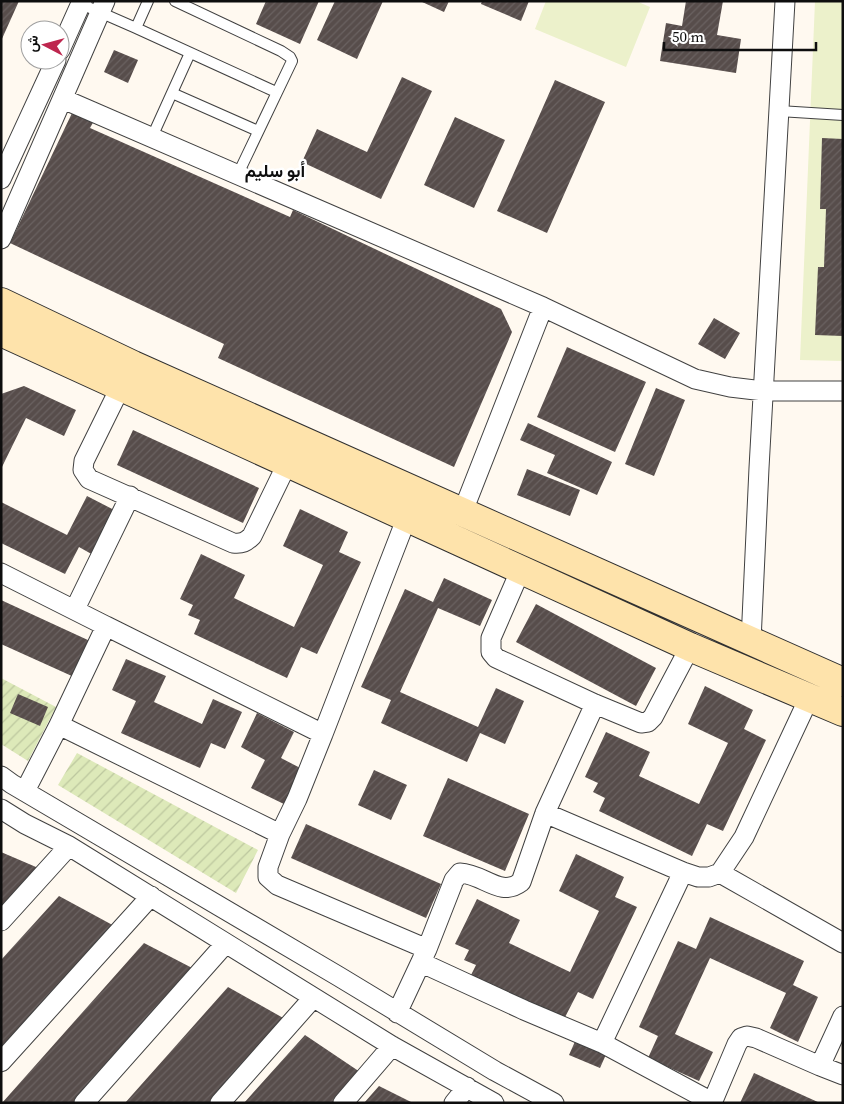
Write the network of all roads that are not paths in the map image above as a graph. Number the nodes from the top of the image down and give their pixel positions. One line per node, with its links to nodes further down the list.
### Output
1 (148, 1): 7 (lane)
2 (175, 1): 10 (lane)
3 (785, 1): 13 (street)
4 (82, 2): 5 (lane); 6 (street)
5 (102, 7): 7 (lane); 12 (street)
6 (70, 28)
7 (136, 28): 8 (lane)
8 (190, 53): 10 (lane); 11 (lane)
9 (51, 70): 18 (street)
10 (276, 92): 15 (lane)
11 (172, 93): 15 (lane); 16 (lane)
12 (63, 99): 16 (street); 19 (street)
13 (779, 111): 14 (lane); 24 (street)
14 (843, 114)
15 (258, 132): 17 (lane)
16 (152, 137): 17 (street)
17 (238, 174): 21 (street)
18 (1, 179)
19 (1, 239)
20 (1, 302): 27 (main road)
21 (543, 307): 24 (street); 30 (street)
22 (1, 332): 23 (main road)
23 (120, 386): 26 (main road); 28 (street)
24 (764, 391): 25 (street); 36 (street)
25 (843, 391)
26 (288, 462): 28 (street); 29 (main road)
27 (390, 479): 29 (main road); 30 (main road)
28 (130, 496): 34 (street)
29 (376, 504): 31 (main road)
30 (463, 511): 36 (main road)
31 (407, 517): 32 (main road); 43 (street)
32 (521, 569): 37 (main road); 40 (street)
33 (1, 572): 34 (street)
34 (75, 609): 35 (street)
35 (106, 626): 42 (street); 43 (street)
36 (751, 641): 38 (main road)
37 (690, 647): 39 (main road); 40 (street)
38 (843, 682)
39 (809, 698): 41 (main road); 51 (street)
40 (594, 704): 47 (street)
41 (843, 712)
42 (60, 725): 45 (street); 48 (street)
43 (323, 734): 48 (street)
44 (1, 776): 45 (street)
45 (25, 791): 58 (street)
46 (1, 809): 49 (street)
47 (545, 813): 50 (street); 56 (street)
48 (280, 834): 56 (street)
49 (69, 846): 52 (street); 53 (street)
50 (684, 872): 51 (street); 60 (street)
51 (720, 873): 55 (street)
52 (151, 896): 54 (street); 62 (street)
53 (1, 921)
54 (226, 943): 57 (street); 67 (street)
55 (843, 943)
56 (424, 956): 58 (street); 60 (street)
57 (313, 998): 61 (street); 68 (street)
58 (397, 1013): 72 (street)
59 (843, 1016): 63 (street)
60 (602, 1043): 66 (street)
61 (392, 1046): 65 (street); 69 (street)
62 (1, 1062)
63 (820, 1066): 64 (street); 66 (street)
64 (843, 1075)
65 (468, 1087): 70 (street); 71 (street)
66 (712, 1102)
67 (84, 1103)
68 (220, 1103)
69 (343, 1103)
70 (454, 1103)
71 (494, 1103)
72 (554, 1103)

